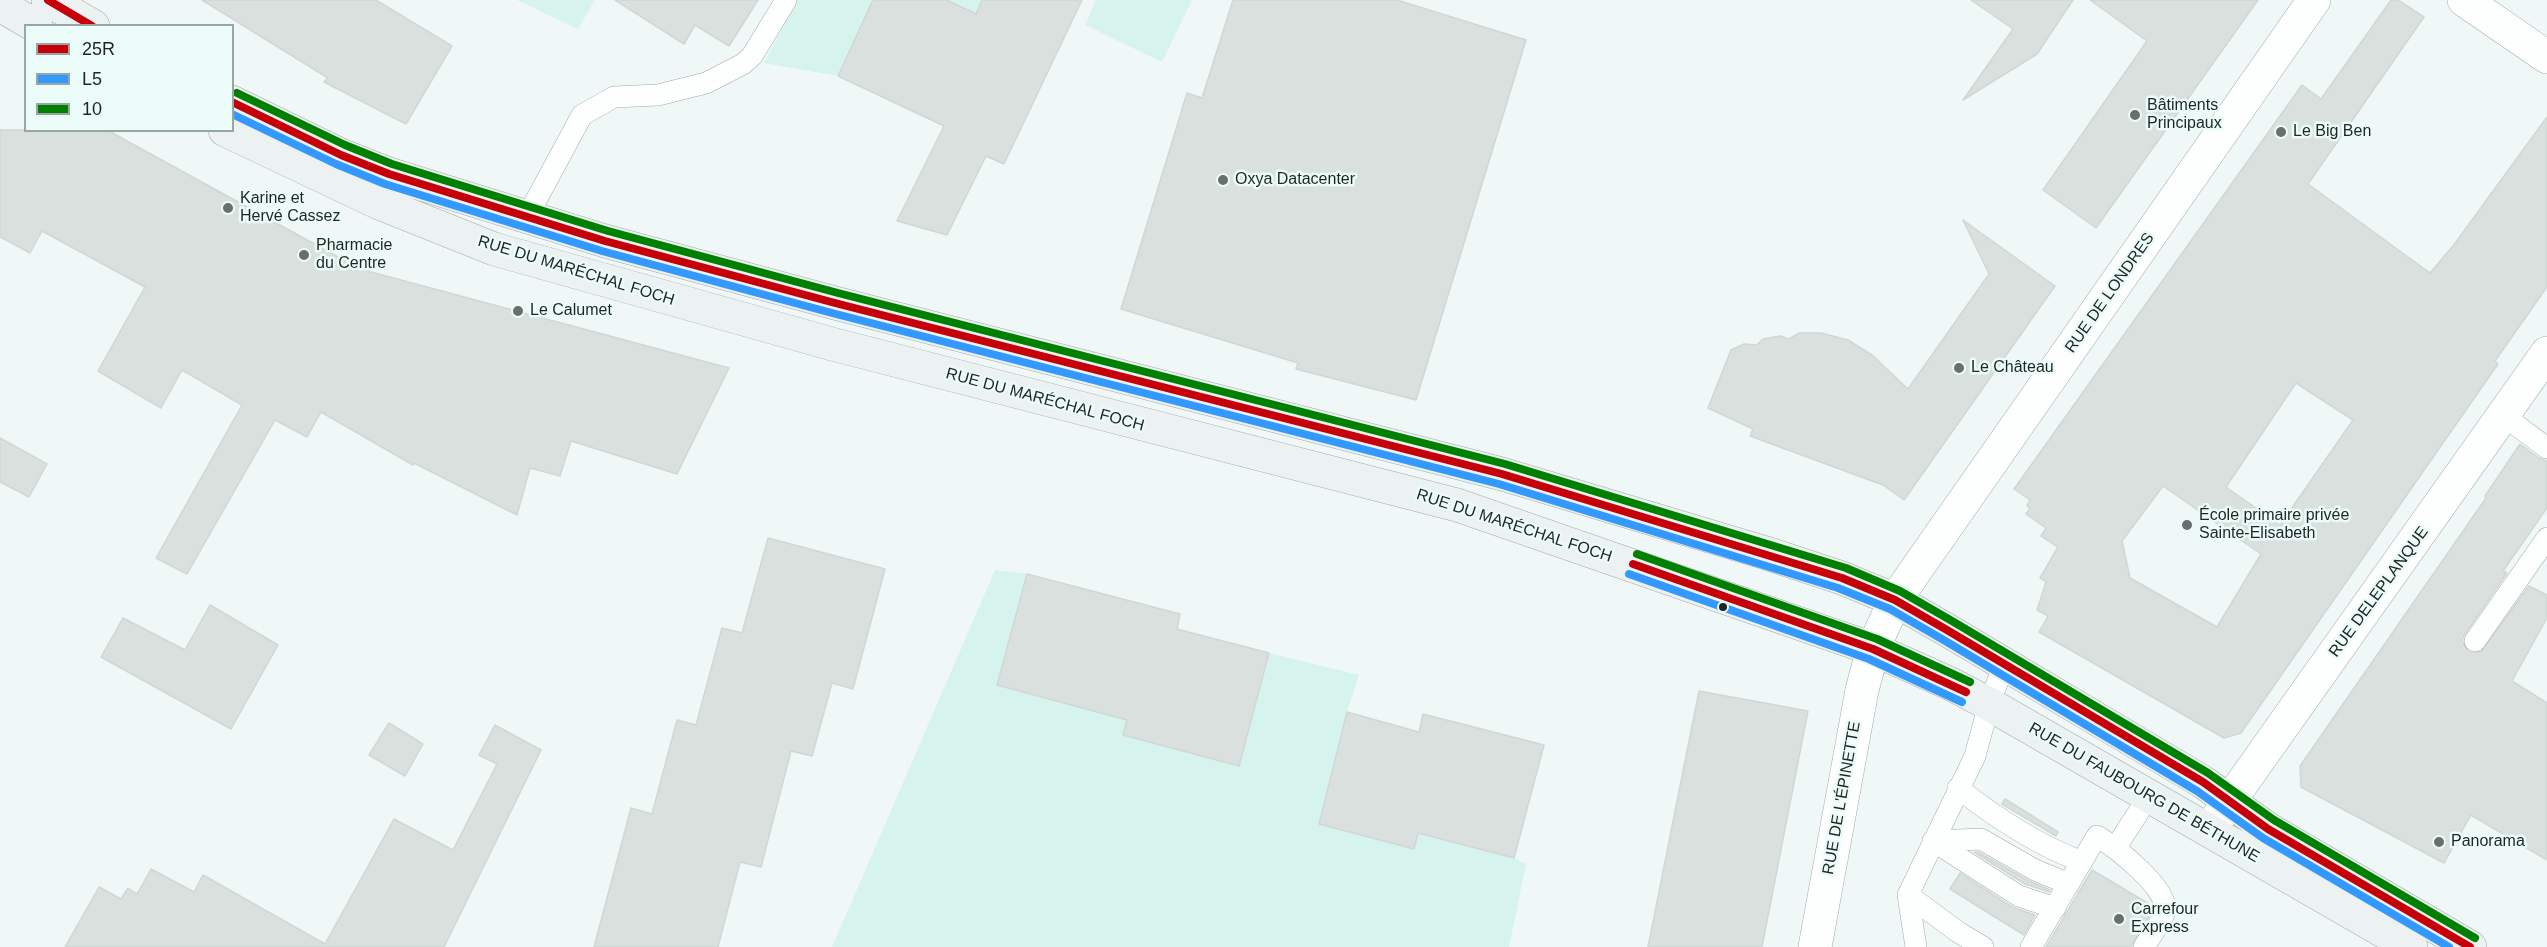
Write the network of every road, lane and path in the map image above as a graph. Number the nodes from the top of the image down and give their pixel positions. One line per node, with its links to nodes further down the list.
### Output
1 (48, 0): 7 (main road)
2 (786, 0): 11 (lane)
3 (2313, 0): 16 (street, RUE DE LONDRES)
4 (2464, 0): 8 (street)
5 (0, 5): 6 (main road)
6 (33, 24)
7 (90, 24)
8 (2547, 57)
9 (234, 103): 11 (main road)
10 (229, 132): 18 (main road, RUE DU MARÉCHAL FOCH)
11 (527, 218): 16 (main road)
12 (2547, 353): 13 (street, RUE DELEPLANQUE)
13 (2504, 416): 14 (lane); 23 (street, RUE DELEPLANQUE)
14 (2547, 448)
15 (2547, 538): 17 (lane)
16 (1895, 600): 18 (street, RUE DE LONDRES); 19 (main road, RUE DU FAUBOURG DE BÉTHUNE)
17 (2475, 642)
18 (1873, 649): 20 (main road, RUE DU FAUBOURG DE BÉTHUNE); 31 (street, RUE DE L'ÉPINETTE)
19 (2004, 665): 20 (lane); 23 (main road, RUE DU FAUBOURG DE BÉTHUNE)
20 (1989, 704): 21 (lane); 22 (main road, RUE DU FAUBOURG DE BÉTHUNE)
21 (1958, 788): 25 (lane); 27 (lane)
22 (2149, 796): 24 (main road, RUE DU FAUBOURG DE BÉTHUNE); 26 (lane)
23 (2229, 801): 24 (street, RUE DELEPLANQUE); 37 (main road, RUE DU FAUBOURG DE BÉTHUNE)
24 (2209, 830): 36 (main road, RUE DU FAUBOURG DE BÉTHUNE)
25 (1933, 841): 28 (lane); 29 (lane); 30 (lane)
26 (2116, 847): 27 (lane); 35 (lane)
27 (2082, 862): 28 (lane)
28 (2069, 884): 30 (lane)
29 (1908, 895): 32 (lane); 33 (lane)
30 (2055, 908): 34 (lane)
31 (1815, 947)
32 (1916, 947)
33 (1983, 947)
34 (2031, 947)
35 (2144, 947)
36 (2411, 947)
37 (2470, 947)

